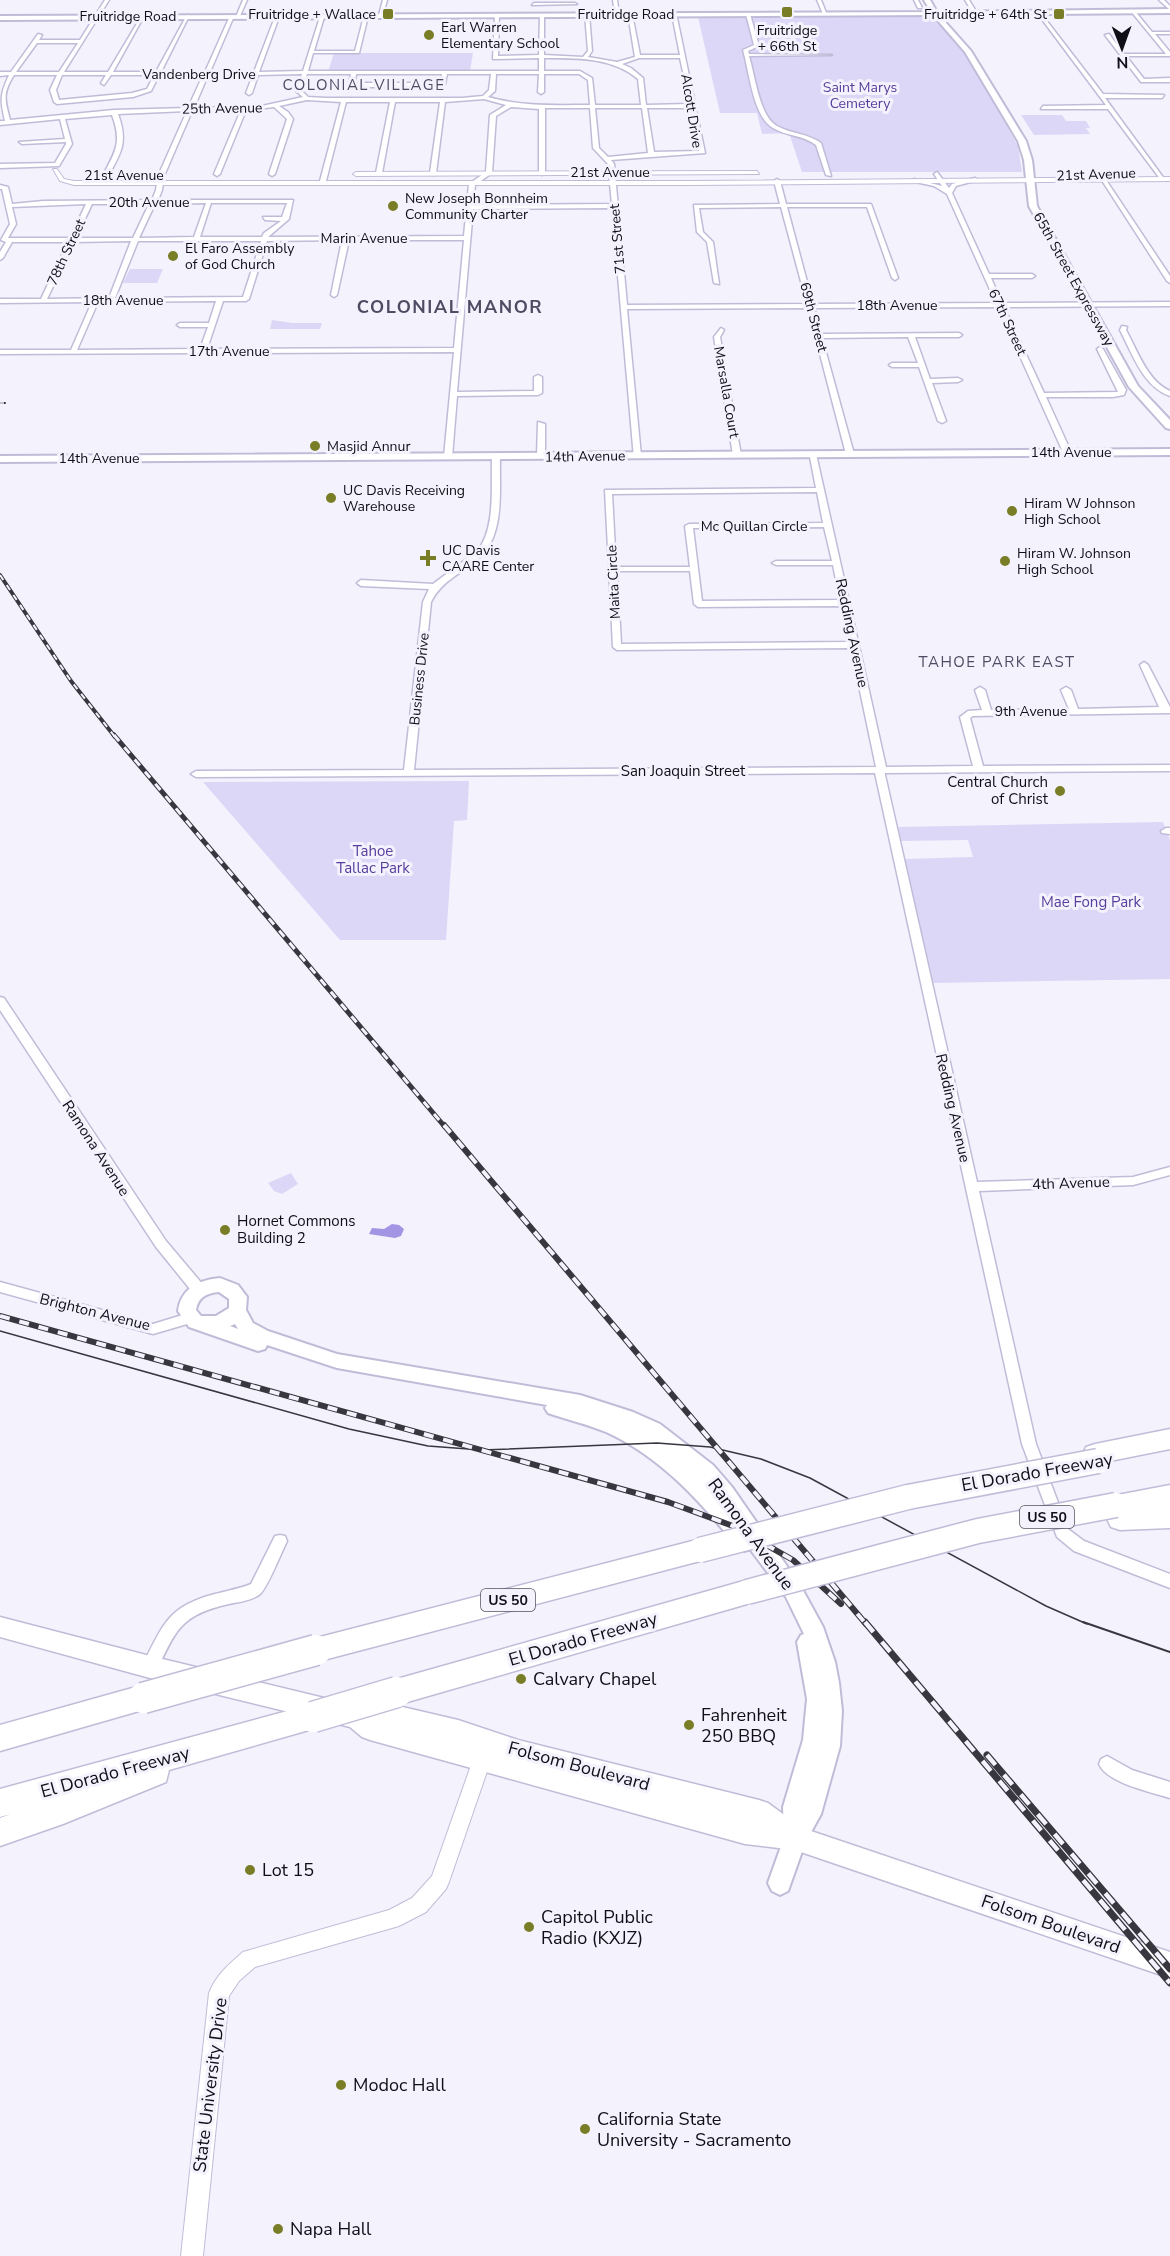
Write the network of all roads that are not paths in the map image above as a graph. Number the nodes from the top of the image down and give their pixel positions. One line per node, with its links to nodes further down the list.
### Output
1 (106, 0): 36 (street)
2 (245, 0): 32 (street)
3 (385, 0): 26 (street)
4 (615, 0): 20 (street)
5 (819, 0): 24 (street)
6 (916, 0): 13 (street)
7 (927, 0): 25 (main road, 65th Street Expressway)
8 (935, 0): 25 (main road, 65th Street Expressway)
9 (967, 0): 16 (street)
10 (1161, 0): 14 (street)
11 (534, 2): 12 (street); 28 (street)
12 (575, 4)
13 (920, 8)
14 (1170, 10): 15 (main road, Fruitridge Road)
15 (1132, 11): 18 (main road, Fruitridge Road); 39 (street)
16 (975, 12): 17 (main road, Fruitridge Road); 25 (main road, Fruitridge Road)
17 (1023, 13): 18 (main road, Fruitridge Road); 25 (main road, Fruitridge Road)
18 (1040, 13): 71 (street)
19 (587, 14): 20 (main road, Fruitridge Road); 29 (main road, Fruitridge Road); 53 (street)
20 (617, 14): 21 (main road, Fruitridge Road)
21 (630, 14): 22 (main road, Fruitridge Road); 50 (street)
22 (674, 14): 23 (main road, Fruitridge Road); 51 (street, Alcott Drive)
23 (748, 14): 24 (main road, Fruitridge Road); 46 (street)
24 (825, 14): 25 (main road, Fruitridge Road)
25 (939, 14): 121 (main road, 65th Street Expressway); 121 (main road, 65th Street Expressway)
26 (381, 15): 27 (main road, Fruitridge Road); 34 (main road, Fruitridge Road)
27 (497, 15): 28 (main road, Fruitridge Road); 52 (street)
28 (534, 15): 29 (main road, Fruitridge Road)
29 (542, 15): 52 (street)
30 (142, 16): 31 (main road, Fruitridge Road); 36 (main road, Fruitridge Road); 64 (street)
31 (187, 16): 32 (main road, Fruitridge Road); 65 (street)
32 (235, 16): 33 (main road, Fruitridge Road); 66 (street)
33 (264, 16): 34 (main road, Fruitridge Road); 37 (main road, Fruitridge Road)
34 (366, 16): 38 (main road, Fruitridge Road); 45 (street)
35 (0, 17): 36 (main road, Fruitridge Road)
36 (96, 17): 43 (street)
37 (277, 17): 38 (main road, Fruitridge Road); 58 (street)
38 (322, 17): 45 (street)
39 (1151, 33): 40 (street); 49 (street)
40 (1170, 33)
41 (40, 35): 44 (street)
42 (1107, 35): 48 (street)
43 (81, 41): 44 (street); 63 (street)
44 (35, 42): 62 (street)
45 (311, 52): 59 (street)
46 (747, 55): 47 (street); 117 (street)
47 (830, 55)
48 (1123, 55): 49 (street); 67 (street)
49 (1170, 55)
50 (638, 57): 51 (street); 54 (street)
51 (683, 57): 81 (street, Alcott Drive)
52 (543, 58): 53 (street); 57 (street)
53 (584, 58): 54 (street)
54 (617, 64): 80 (street)
55 (445, 72): 56 (street, Vandenberg Drive); 60 (street, Vandenberg Drive); 60 (street)
56 (494, 72): 57 (street, Vandenberg Drive); 73 (street)
57 (542, 72): 69 (street); 83 (street, 71st Street)
58 (256, 73): 59 (street, Vandenberg Drive); 66 (street, Vandenberg Drive); 70 (street)
59 (305, 73): 60 (street, Vandenberg Drive); 74 (street)
60 (354, 73)
61 (0, 74): 62 (street, Vandenberg Drive)
62 (12, 74): 63 (street, Vandenberg Drive); 90 (street)
63 (60, 74): 64 (street, Vandenberg Drive); 65 (street)
64 (109, 74): 65 (street, Vandenberg Drive); 68 (street)
65 (158, 74): 66 (street, Vandenberg Drive)
66 (207, 74): 85 (street)
67 (1170, 80)
68 (104, 83)
69 (541, 92)
70 (249, 93)
71 (1102, 96): 72 (street); 84 (street)
72 (1162, 96)
73 (484, 97): 77 (street, 25th Avenue); 78 (street, 25th Avenue)
74 (307, 98): 75 (street, 25th Avenue); 79 (street, 25th Avenue)
75 (344, 100): 76 (street, 25th Avenue); 118 (street)
76 (393, 100): 77 (street, 25th Avenue); 101 (street)
77 (443, 100): 102 (street)
78 (510, 105): 82 (street, 25th Avenue); 103 (street)
79 (276, 106): 86 (street, 25th Avenue); 111 (street)
80 (644, 106): 81 (street, 25th Avenue); 83 (street, 25th Avenue); 94 (street)
81 (693, 106): 94 (street, Alcott Drive)
82 (542, 107): 83 (street, 25th Avenue); 104 (street)
83 (593, 107): 95 (street, 71st Street)
84 (1110, 107): 88 (street); 99 (street)
85 (191, 109): 86 (street, 25th Avenue); 87 (street, 25th Avenue); 119 (street)
86 (244, 109): 108 (street)
87 (114, 112): 89 (street, 25th Avenue); 116 (street)
88 (1048, 115)
89 (62, 117): 90 (street, 25th Avenue); 92 (street)
90 (8, 122): 91 (street, 25th Avenue)
91 (0, 123)
92 (69, 140): 93 (street); 97 (street)
93 (22, 142)
94 (651, 154): 95 (street, Alcott Drive)
95 (607, 159): 98 (street, 71st Street)
96 (0, 166): 97 (street)
97 (56, 168): 115 (street, 21st Avenue); 127 (street)
98 (612, 172): 104 (street, 21st Avenue); 105 (street, 21st Avenue); 128 (street, 71st Street)
99 (1158, 172): 100 (street, 21st Avenue); 121 (street, 21st Avenue); 123 (street)
100 (1170, 172)
101 (379, 173): 102 (street, 21st Avenue); 114 (street, 21st Avenue)
102 (433, 173): 103 (street, 21st Avenue)
103 (489, 173): 104 (street, 21st Avenue); 129 (street)
104 (542, 173)
105 (760, 173)
106 (771, 173): 117 (street, 21st Avenue)
107 (208, 174): 108 (street)
108 (217, 174): 109 (street)
109 (228, 174)
110 (261, 174): 111 (street)
111 (272, 174): 112 (street)
112 (282, 174)
113 (315, 174): 118 (street, 21st Avenue)
114 (344, 174)
115 (84, 175): 116 (street, 21st Avenue); 127 (street)
116 (106, 175): 119 (street, 21st Avenue)
117 (830, 175): 120 (street, 21st Avenue)
118 (327, 176): 119 (street, 21st Avenue); 129 (street, 21st Avenue)
119 (164, 177): 127 (street, 21st Avenue); 133 (street)
120 (939, 177): 121 (street, 21st Avenue); 124 (street, 21st Avenue); 125 (street, 21st Avenue); 131 (street, 67th Street)
121 (1033, 177): 122 (street, 21st Avenue); 125 (street, 21st Avenue); 162 (main road, 65th Street Expressway)
122 (1104, 179): 123 (street, 21st Avenue); 154 (street)
123 (1166, 179)
124 (910, 180): 126 (street, 21st Avenue); 131 (street)
125 (975, 180): 131 (street)
126 (777, 181): 128 (street, 21st Avenue); 137 (street, 69th Street)
127 (65, 182)
128 (612, 183): 129 (street, 21st Avenue); 136 (street, 71st Street)
129 (472, 184): 138 (street)
130 (2, 187): 135 (street)
131 (949, 193): 151 (street, 67th Street)
132 (90, 202): 133 (street, 20th Avenue); 135 (street, 20th Avenue); 148 (street, 78th Street)
133 (154, 202): 134 (street, 20th Avenue); 149 (street)
134 (209, 202): 140 (street, 20th Avenue); 145 (street)
135 (9, 206): 142 (street)
136 (615, 206): 138 (street); 166 (street, 71st Street)
137 (784, 206): 153 (street); 155 (street); 165 (street, 69th Street)
138 (470, 207): 144 (street)
139 (265, 218): 140 (street)
140 (285, 219): 146 (street)
141 (0, 230): 142 (street)
142 (10, 230): 147 (street)
143 (346, 238): 144 (street, Marin Avenue); 146 (street, Marin Avenue); 156 (street)
144 (467, 238): 175 (street)
145 (196, 239): 146 (street, Marin Avenue); 149 (street, Marin Avenue)
146 (264, 239): 159 (street, 18th Avenue)
147 (10, 240): 148 (street, Marin Avenue); 150 (street)
148 (72, 240): 149 (street, Marin Avenue); 161 (street, 78th Street)
149 (137, 240): 158 (street)
150 (0, 258)
151 (987, 276): 152 (street); 164 (street, 67th Street)
152 (1032, 276)
153 (895, 278)
154 (1170, 281)
155 (717, 283)
156 (334, 295)
157 (96, 300): 158 (street, 18th Avenue); 161 (street, 18th Avenue); 178 (street)
158 (111, 300): 159 (street, 18th Avenue)
159 (220, 300): 168 (street)
160 (0, 301): 161 (street, 18th Avenue)
161 (43, 301)
162 (1092, 304): 163 (street, 18th Avenue); 164 (street, 18th Avenue); 187 (main road, 65th Street Expressway); 190 (main road, 65th Street Expressway)
163 (1170, 304)
164 (1000, 305): 165 (street, 18th Avenue); 186 (street, 67th Street)
165 (811, 306): 166 (street, 18th Avenue); 173 (street, 69th Street)
166 (624, 308): 197 (street, 71st Street)
167 (180, 325): 168 (street)
168 (212, 325): 176 (street)
169 (1124, 327): 185 (street)
170 (721, 330): 195 (street, Marsalla Court)
171 (911, 335): 172 (street); 173 (street); 180 (street)
172 (958, 335)
173 (819, 336): 194 (street, 69th Street)
174 (1100, 349): 186 (street)
175 (457, 350): 176 (street, 17th Avenue); 184 (street)
176 (203, 351): 178 (street, 17th Avenue)
177 (0, 352): 178 (street, 17th Avenue)
178 (73, 352)
179 (892, 365): 180 (street)
180 (922, 365): 183 (street)
181 (538, 377): 184 (street)
182 (958, 380): 183 (street)
183 (927, 381): 188 (street)
184 (453, 394): 198 (street)
185 (1170, 394)
186 (1041, 395): 191 (street, 67th Street)
187 (1170, 415)
188 (942, 421)
189 (541, 424): 196 (street)
190 (1170, 426)
191 (1067, 452): 192 (main road, 14th Avenue); 194 (main road, 14th Avenue)
192 (1170, 452)
193 (812, 454): 194 (main road, 14th Avenue); 195 (main road, 14th Avenue); 201 (street, Redding Avenue)
194 (850, 454)
195 (737, 455): 197 (main road, 14th Avenue)
196 (541, 456): 197 (main road, 14th Avenue); 199 (main road, 14th Avenue)
197 (637, 456)
198 (448, 457): 199 (main road, 14th Avenue); 200 (main road, 14th Avenue)
199 (496, 457): 208 (street)
200 (0, 459)
201 (820, 490): 202 (street, Redding Avenue); 205 (street, Maita Circle)
202 (828, 525): 204 (street, Redding Avenue); 206 (street, Mc Quillan Circle)
203 (776, 563): 204 (street, Redding Avenue)
204 (836, 563): 209 (street, Redding Avenue)
205 (613, 569): 206 (street); 210 (street, Maita Circle)
206 (694, 569): 209 (street, Mc Quillan Circle)
207 (361, 583): 208 (street)
208 (434, 588): 220 (street, Business Drive)
209 (845, 603): 210 (street, Redding Avenue)
210 (854, 645): 218 (street, Redding Avenue)
211 (1144, 665): 214 (street)
212 (980, 690): 215 (street, 9th Avenue)
213 (1066, 690): 216 (street, 9th Avenue)
214 (1168, 710): 216 (street, 9th Avenue)
215 (987, 711): 216 (street, 9th Avenue); 219 (street, 9th Avenue)
216 (1074, 711)
217 (1170, 768): 219 (street, San Joaquin Street)
218 (880, 770): 219 (street, San Joaquin Street); 220 (street, San Joaquin Street); 224 (street, Redding Avenue)
219 (979, 770)
220 (409, 772): 221 (street, San Joaquin Street)
221 (196, 774)
222 (0, 1001): 226 (street, Ramona Avenue)
223 (1170, 1171): 224 (street, 4th Avenue)
224 (971, 1187): 237 (street, Redding Avenue)
225 (0, 1287): 228 (street, Brighton Avenue)
226 (199, 1290): 227 (main road, Ramona Avenue); 228 (main road)
227 (237, 1311): 229 (main road); 247 (main road, Ramona Avenue)
228 (189, 1318): 229 (main road, Ramona Avenue)
229 (211, 1326): 247 (main road, Ramona Avenue)
230 (1170, 1439): 232 (highway)
231 (1170, 1451): 232 (highway, El Dorado Freeway / US 50)
232 (1097, 1457): 240 (highway, El Dorado Freeway / US 50, bridge)
233 (1170, 1496): 234 (highway)
234 (1118, 1512): 235 (highway); 241 (highway, El Dorado Freeway, bridge)
235 (1170, 1517)
236 (280, 1541): 239 (street)
237 (1170, 1581)
238 (0, 1626): 239 (main road, Folsom Boulevard)
239 (150, 1667): 242 (main road, Folsom Boulevard)
240 (0, 1738)
241 (242, 1738): 245 (highway, El Dorado Freeway); 246 (highway)
242 (485, 1751): 247 (main road, Folsom Boulevard); 250 (street, State University Drive)
243 (1107, 1764): 244 (street)
244 (1170, 1790)
245 (0, 1803)
246 (0, 1832)
247 (795, 1838): 248 (main road, Ramona Avenue); 249 (main road, Folsom Boulevard)
248 (780, 1883)
249 (1170, 1965)
250 (192, 2256)

